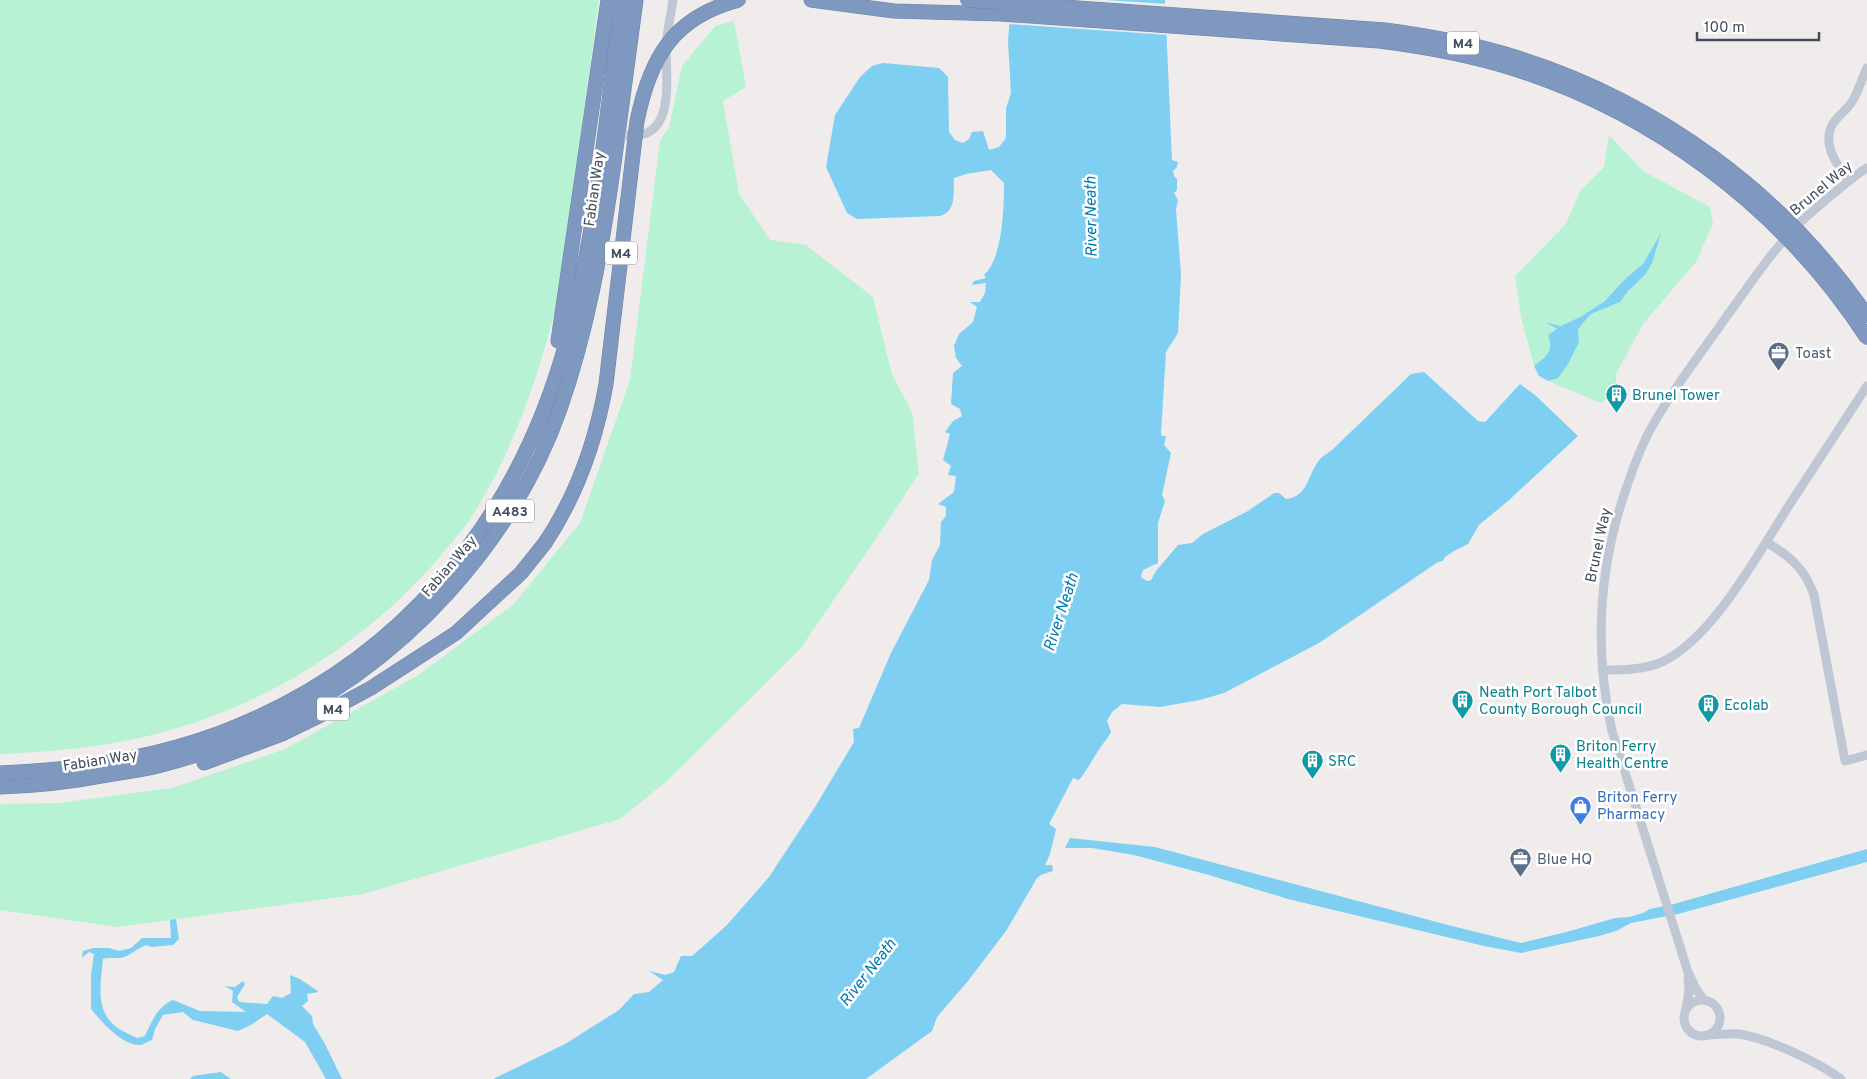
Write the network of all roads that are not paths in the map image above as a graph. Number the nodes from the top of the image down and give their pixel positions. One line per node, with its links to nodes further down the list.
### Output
1 (608, 0): 17 (highway)
2 (622, 0): 17 (highway, Fabian Way / A483)
3 (636, 0): 11 (highway, Fabian Way / A483)
4 (673, 0): 11 (street)
5 (739, 0): 22 (highway, M4, bridge)
6 (811, 0): 9 (highway, M4)
7 (864, 0): 9 (highway, M4)
8 (967, 0): 14 (highway, M4, bridge)
9 (1002, 14): 15 (highway, M4, bridge)
10 (1867, 68): 13 (street)
11 (618, 134): 22 (highway, Fabian Way / A483)
12 (1867, 168): 13 (street, Brunel Way)
13 (1849, 181): 19 (street, Brunel Way)
14 (1867, 316)
15 (1867, 338)
16 (1867, 386): 18 (street)
17 (544, 410): 21 (highway, Fabian Way / A483)
18 (1766, 542): 19 (street); 20 (street)
19 (1602, 670): 24 (street, Brunel Way)
20 (1867, 755)
21 (0, 772)
22 (75, 781): 23 (highway, Fabian Way / A483)
23 (0, 787)
24 (1688, 972): 25 (street, Brunel Way); 26 (street, Brunel Way)
25 (1704, 1000): 26 (street); 27 (street)
26 (1686, 1009): 29 (street)
27 (1719, 1021): 28 (street); 29 (street)
28 (1739, 1034): 29 (street); 30 (street)
29 (1708, 1035)
30 (1841, 1079)

